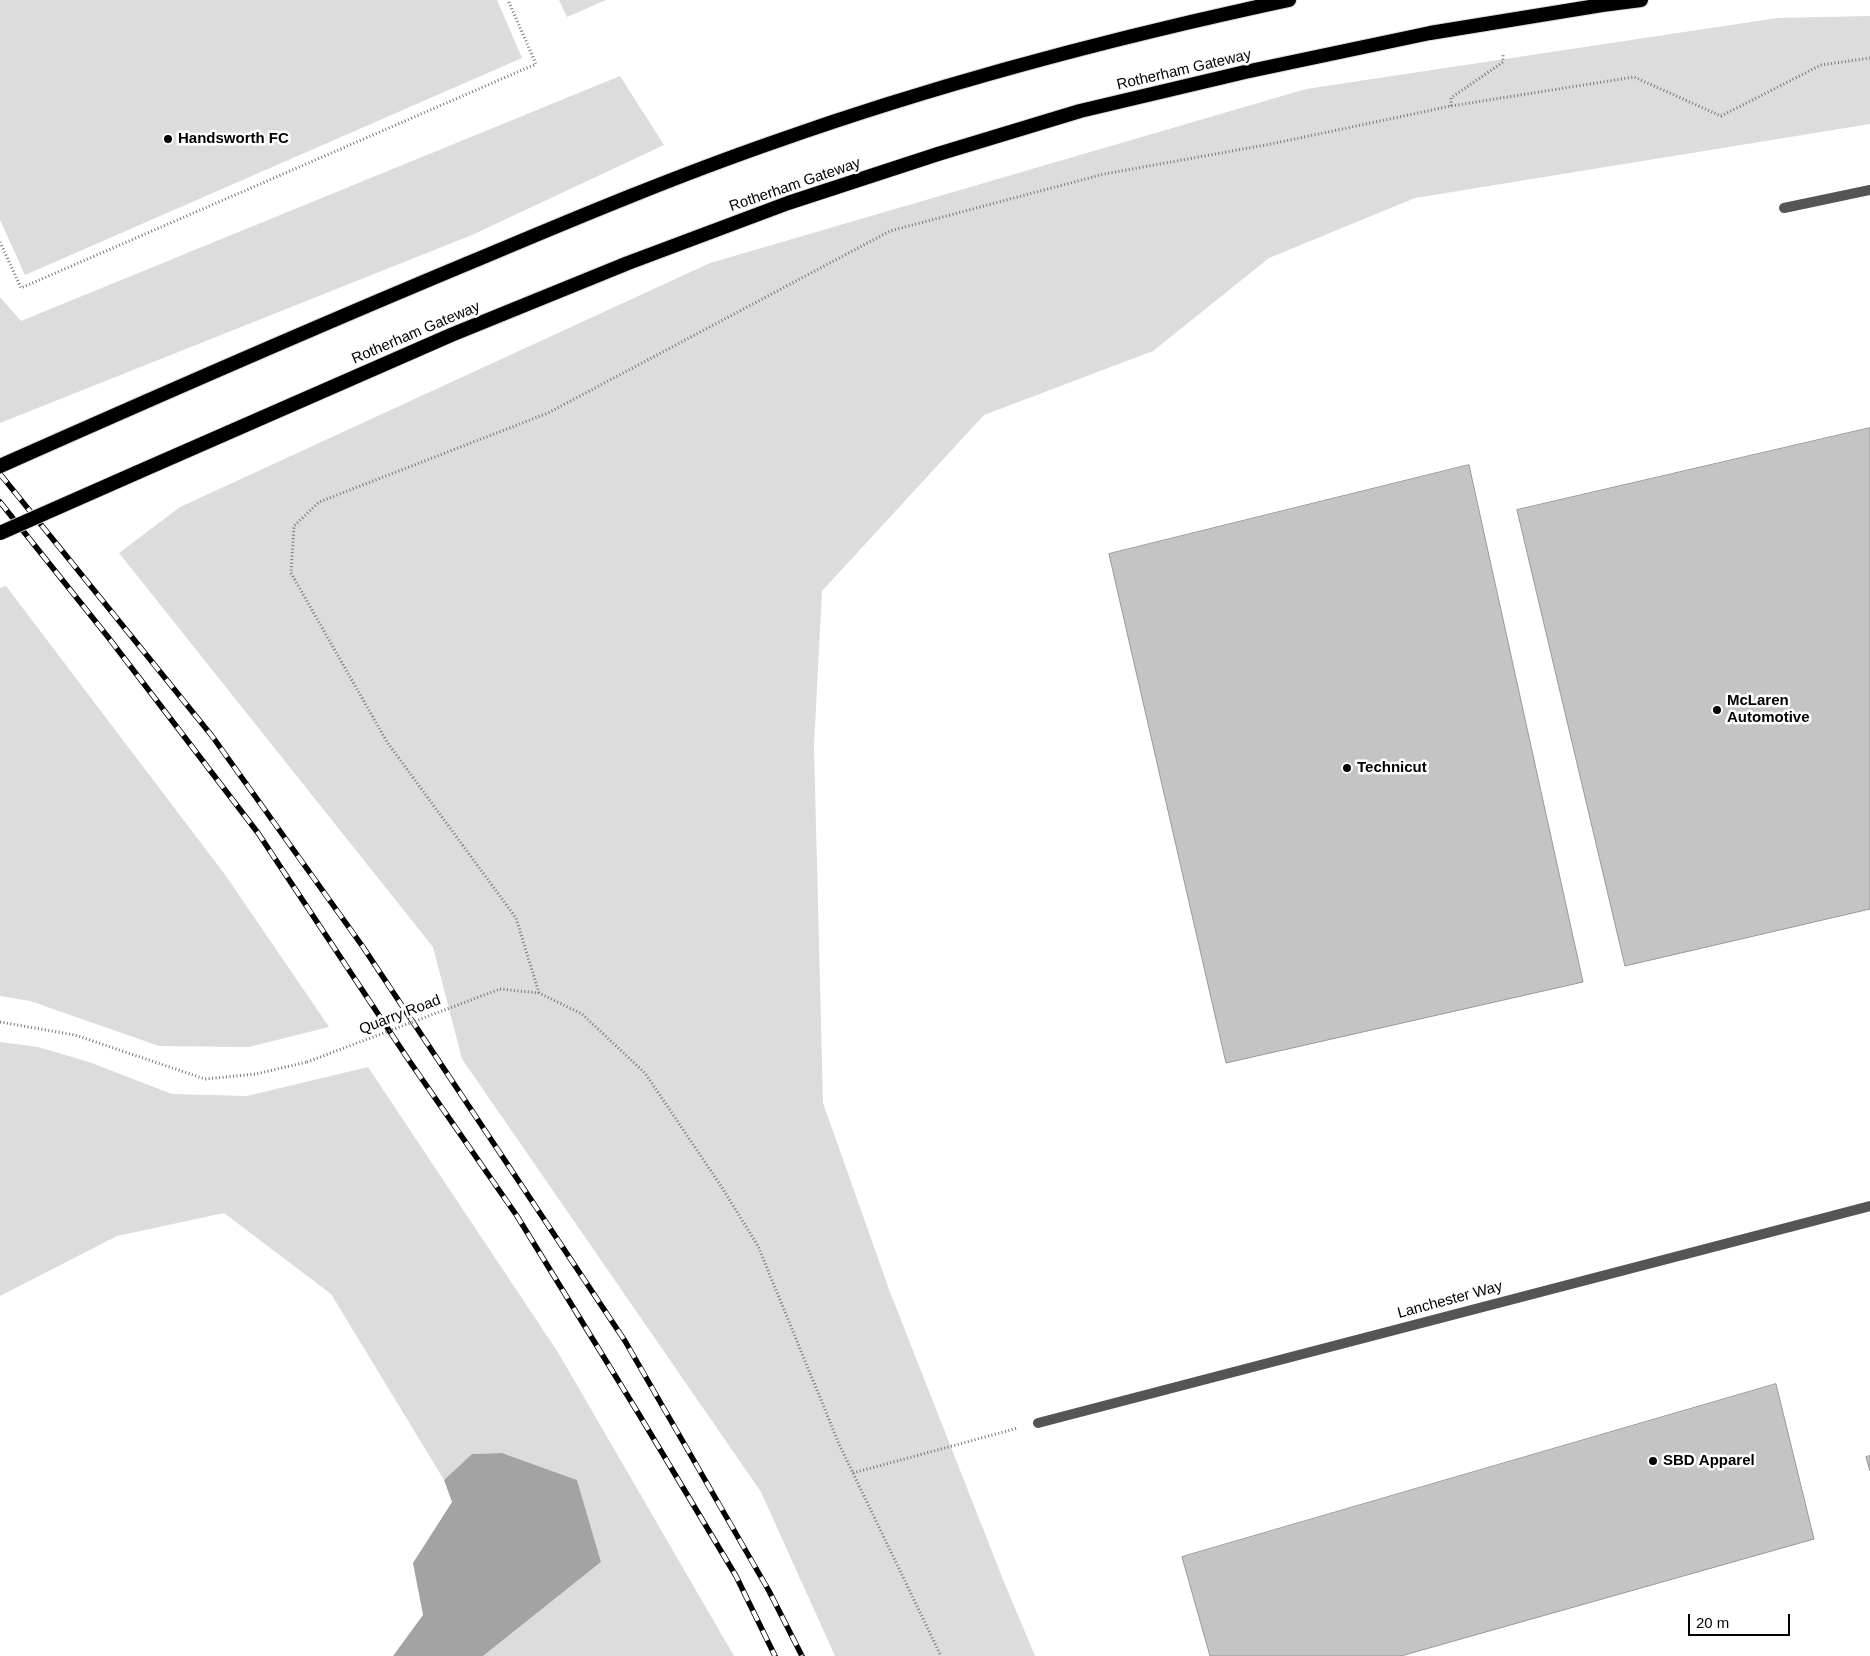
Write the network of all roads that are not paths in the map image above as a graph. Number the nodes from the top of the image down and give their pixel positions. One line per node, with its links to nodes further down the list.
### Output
1 (1289, 0): 5 (highway)
2 (1641, 0): 6 (highway, Rotherham Gateway, bridge)
3 (1870, 190): 4 (street)
4 (1784, 208)
5 (0, 466)
6 (0, 533)
7 (1870, 1206): 8 (street, Lanchester Way)
8 (1038, 1423)

